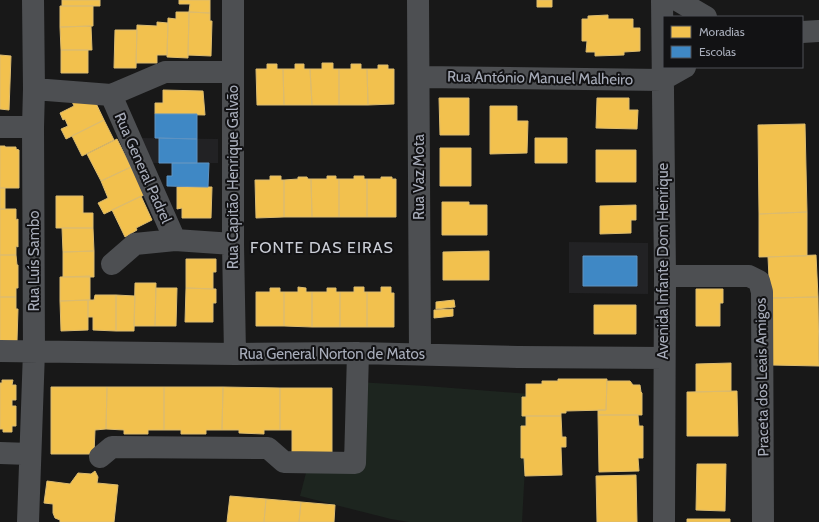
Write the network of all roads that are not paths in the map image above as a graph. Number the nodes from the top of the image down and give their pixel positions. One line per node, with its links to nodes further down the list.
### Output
1 (33, 0): 13 (street, Rua Luís Sambo)
2 (233, 0): 10 (street, Rua Capitão Henrique Galvão)
3 (418, 0): 11 (street, Rua Vaz Mota)
4 (662, 0): 12 (street, Avenida Infante Dom Henrique)
5 (677, 0): 6 (street)
6 (704, 16)
7 (819, 31): 8 (street)
8 (803, 32)
9 (682, 68): 12 (street)
10 (233, 72): 14 (street, Rua General Padrel); 18 (street, Rua Capitão Henrique Galvão)
11 (419, 77): 12 (street, Rua António Manuel Malheiro); 25 (street, Rua Vaz Mota)
12 (662, 80): 20 (street, Avenida Infante Dom Henrique)
13 (34, 89): 14 (street, Rua General Padrel); 16 (street, Rua Luís Sambo)
14 (111, 95): 17 (street, Rua General Padrel)
15 (0, 127): 16 (street)
16 (33, 127): 22 (street, Rua Luís Sambo)
17 (175, 240): 18 (street, Rua General Padrel); 19 (street, Rua General Padrel)
18 (233, 244): 24 (street, Rua Capitão Henrique Galvão)
19 (112, 264)
20 (665, 276): 26 (street, Avenida Infante Dom Henrique); 32 (street, Praceta dos Leais Amigos)
21 (0, 351): 22 (street, Rua General Norton de Matos)
22 (34, 351): 24 (street, Rua General Norton de Matos); 28 (street, Rua Luís Sambo)
23 (358, 353): 24 (street, Rua General Norton de Matos); 25 (street, Rua General Norton de Matos); 29 (street)
24 (235, 354)
25 (420, 354): 26 (street, Rua General Norton de Matos)
26 (664, 358): 31 (street, Avenida Infante Dom Henrique)
27 (0, 454): 28 (street)
28 (30, 454): 30 (street, Rua Luís Sambo)
29 (100, 458)
30 (28, 522)
31 (664, 522)
32 (763, 522)

